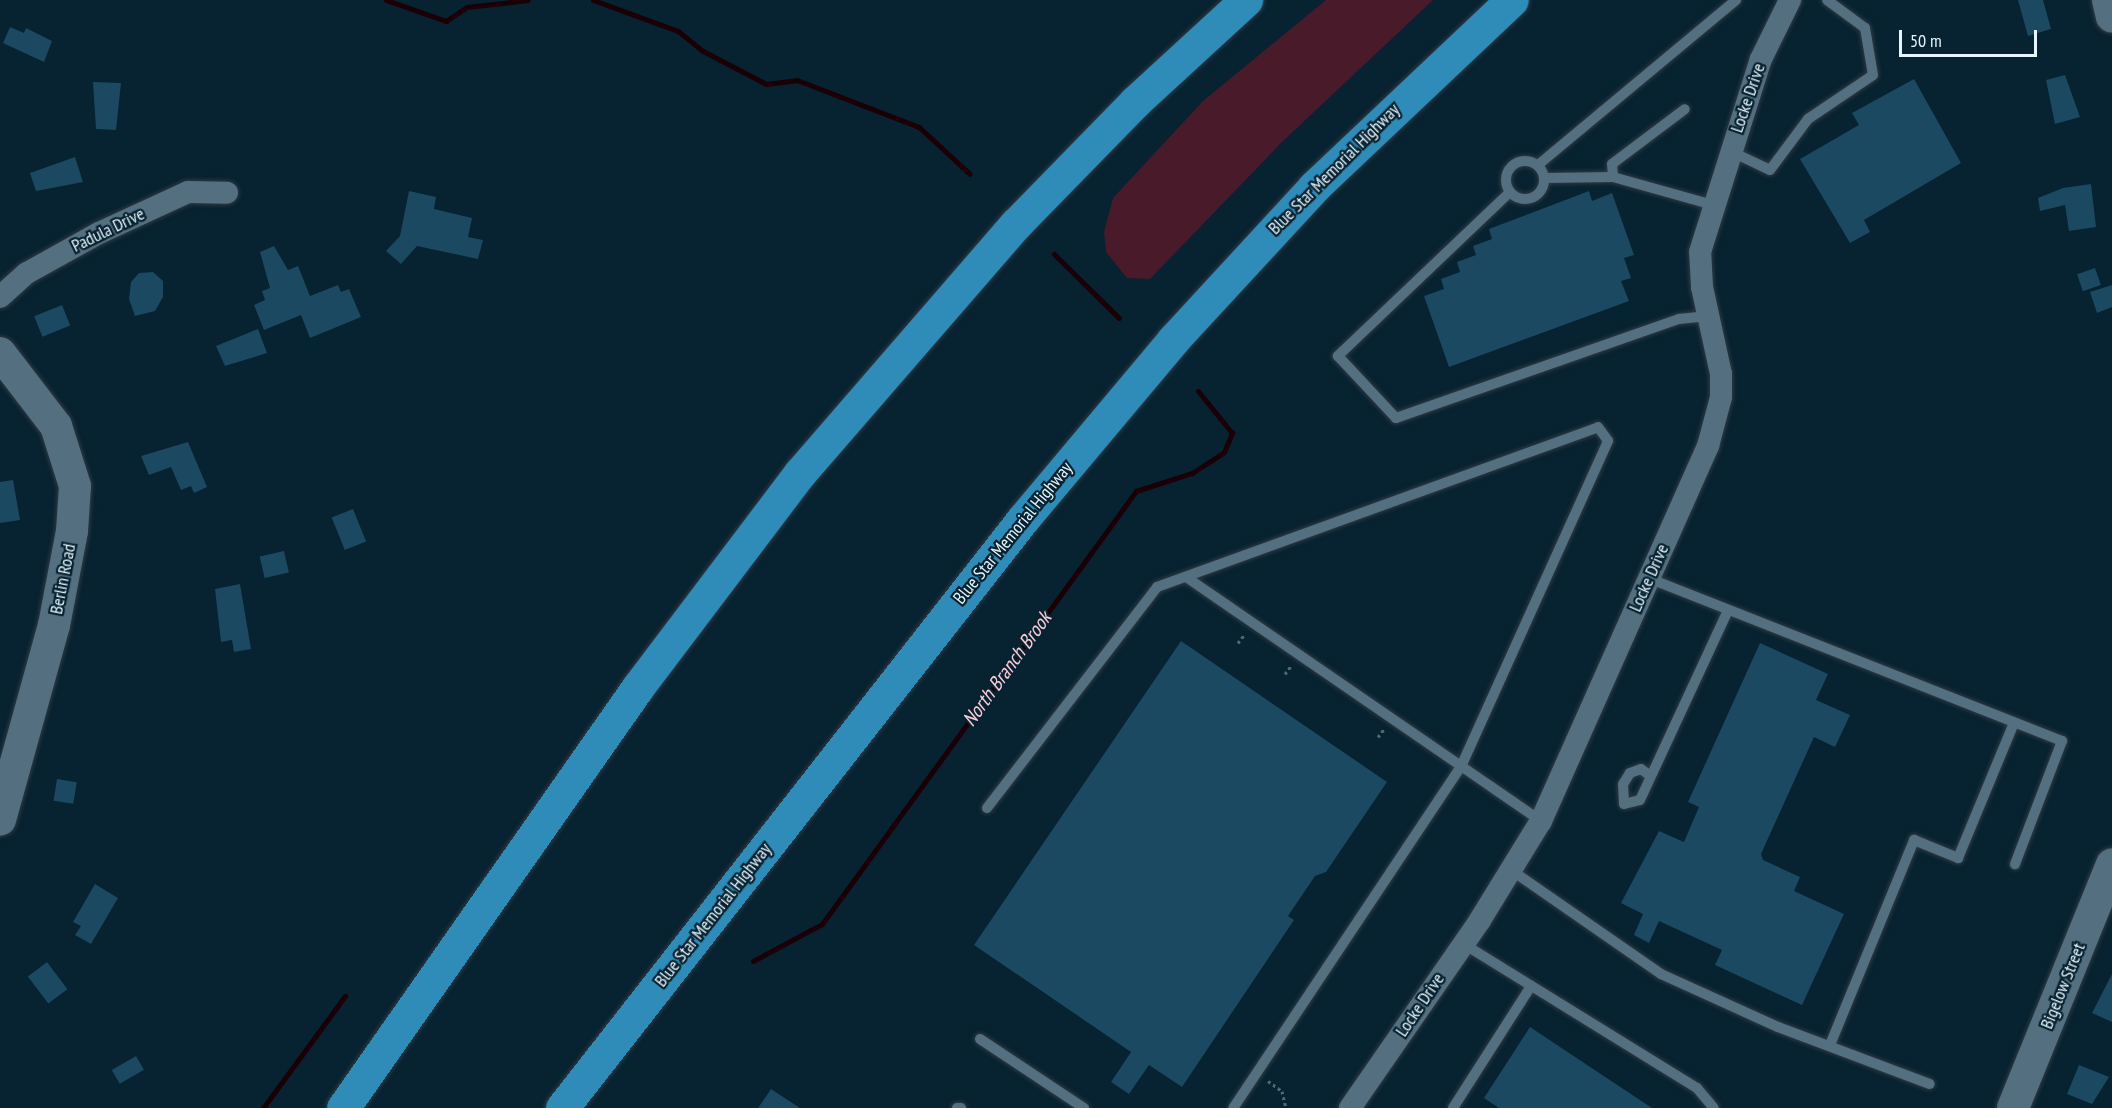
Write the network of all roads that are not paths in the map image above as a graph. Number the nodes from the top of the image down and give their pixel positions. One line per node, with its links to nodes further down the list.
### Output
1 (1246, 0): 36 (highway)
2 (1512, 0): 37 (highway, Blue Star Memorial Highway)
3 (1736, 0): 10 (lane)
4 (1790, 0): 9 (street, Locke Drive)
5 (1827, 0): 9 (lane)
6 (2108, 0): 7 (street)
7 (2112, 17)
8 (1685, 109): 11 (lane)
9 (1730, 151): 15 (street, Locke Drive)
10 (1538, 165): 12 (lane); 13 (lane)
11 (1613, 177): 12 (lane); 15 (lane)
12 (1545, 178): 13 (lane)
13 (1510, 192): 17 (lane)
14 (227, 193): 16 (street, Padula Drive)
15 (1713, 205): 17 (street, Locke Drive)
16 (0, 297)
17 (1708, 316): 20 (street, Locke Drive)
18 (0, 353): 26 (street, Berlin Road)
19 (1186, 577): 23 (lane); 23 (lane); 25 (lane)
20 (1648, 578): 21 (lane); 27 (street, Locke Drive)
21 (1728, 610): 22 (lane); 24 (lane)
22 (2014, 723): 28 (lane); 34 (lane)
23 (1462, 765): 27 (lane); 39 (lane)
24 (1649, 775)
25 (987, 808)
26 (0, 820)
27 (1541, 821): 30 (street, Locke Drive)
28 (2015, 864)
29 (2112, 864): 43 (street, Bigelow Street)
30 (1511, 870): 31 (street, Locke Drive); 34 (lane)
31 (1462, 943): 32 (lane); 40 (street, Locke Drive)
32 (1531, 986): 41 (lane); 42 (lane)
33 (980, 1039): 38 (lane)
34 (1830, 1045): 35 (lane)
35 (1930, 1084)
36 (343, 1108)
37 (562, 1108)
38 (1084, 1108)
39 (1233, 1108)
40 (1350, 1108)
41 (1453, 1108)
42 (1714, 1108)
43 (2013, 1108)

